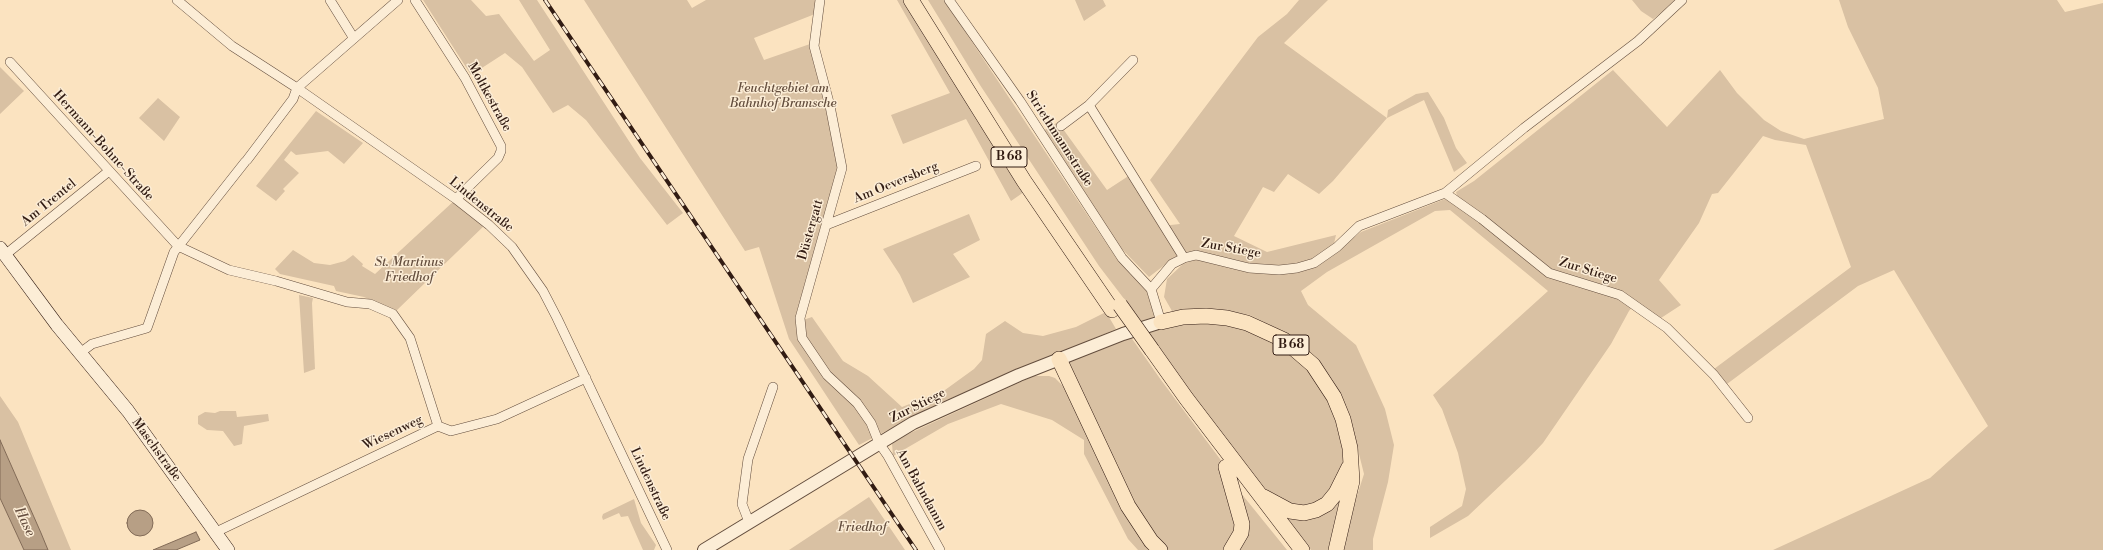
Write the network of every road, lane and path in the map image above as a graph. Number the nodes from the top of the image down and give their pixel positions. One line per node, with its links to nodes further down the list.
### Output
1 (177, 0): 13 (street, Lindenstraße)
2 (330, 0): 10 (street)
3 (398, 0): 10 (street)
4 (415, 0): 19 (street, Moltkestraße)
5 (820, 0): 20 (street, Düstergatt)
6 (911, 0): 25 (highway, B 68)
7 (922, 0): 25 (highway, B 68)
8 (950, 0): 24 (street, Striethmannstraße)
9 (1682, 0): 18 (street, Zur Stiege)
10 (353, 38): 13 (street)
11 (1133, 60): 14 (street, Striethmannstraße)
12 (10, 62): 17 (street, Hermann-Bohne-Straße)
13 (297, 88): 19 (street, Lindenstraße); 21 (street)
14 (1089, 105): 15 (street, Striethmannstraße); 23 (street)
15 (1062, 126)
16 (976, 166): 20 (street, Am Oeversberg)
17 (109, 171): 21 (street, Hermann-Bohne-Straße); 22 (street, Am Trentel)
18 (1445, 193): 23 (street, Zur Stiege); 32 (street, Zur Stiege)
19 (456, 199): 30 (street, Lindenstraße)
20 (826, 225): 34 (street, Düstergatt)
21 (178, 246): 27 (street); 33 (street, Hermann-Bohne-Straße)
22 (2, 252): 27 (main road, Maschstraße)
23 (1184, 258): 24 (street)
24 (1151, 289): 26 (street, Striethmannstraße)
25 (1116, 308): 28 (highway, B 68)
26 (1161, 322): 29 (street, Zur Stiege); 35 (highway, B 68)
27 (80, 353): 39 (main road, Maschstraße)
28 (1148, 353): 36 (highway, B 68); 37 (highway, B 68)
29 (1059, 359): 34 (street, Zur Stiege); 44 (highway)
30 (586, 378): 33 (street, Wiesenweg); 41 (street, Lindenstraße)
31 (773, 387): 38 (street)
32 (1748, 418)
33 (438, 426): 39 (street, Wiesenweg)
34 (879, 443): 38 (street, Zur Stiege); 43 (street, Am Bahndamm)
35 (1351, 462): 37 (highway, B 68); 48 (highway, B 68)
36 (1226, 467): 45 (highway, B 68); 46 (highway, B 68)
37 (1259, 495): 47 (highway, B 68)
38 (749, 522): 42 (street, Zur Stiege)
39 (216, 532): 40 (main road, Maschstraße)
40 (228, 550)
41 (667, 550)
42 (704, 550)
43 (940, 550)
44 (1160, 550)
45 (1231, 550)
46 (1290, 550)
47 (1302, 550)
48 (1336, 550)

